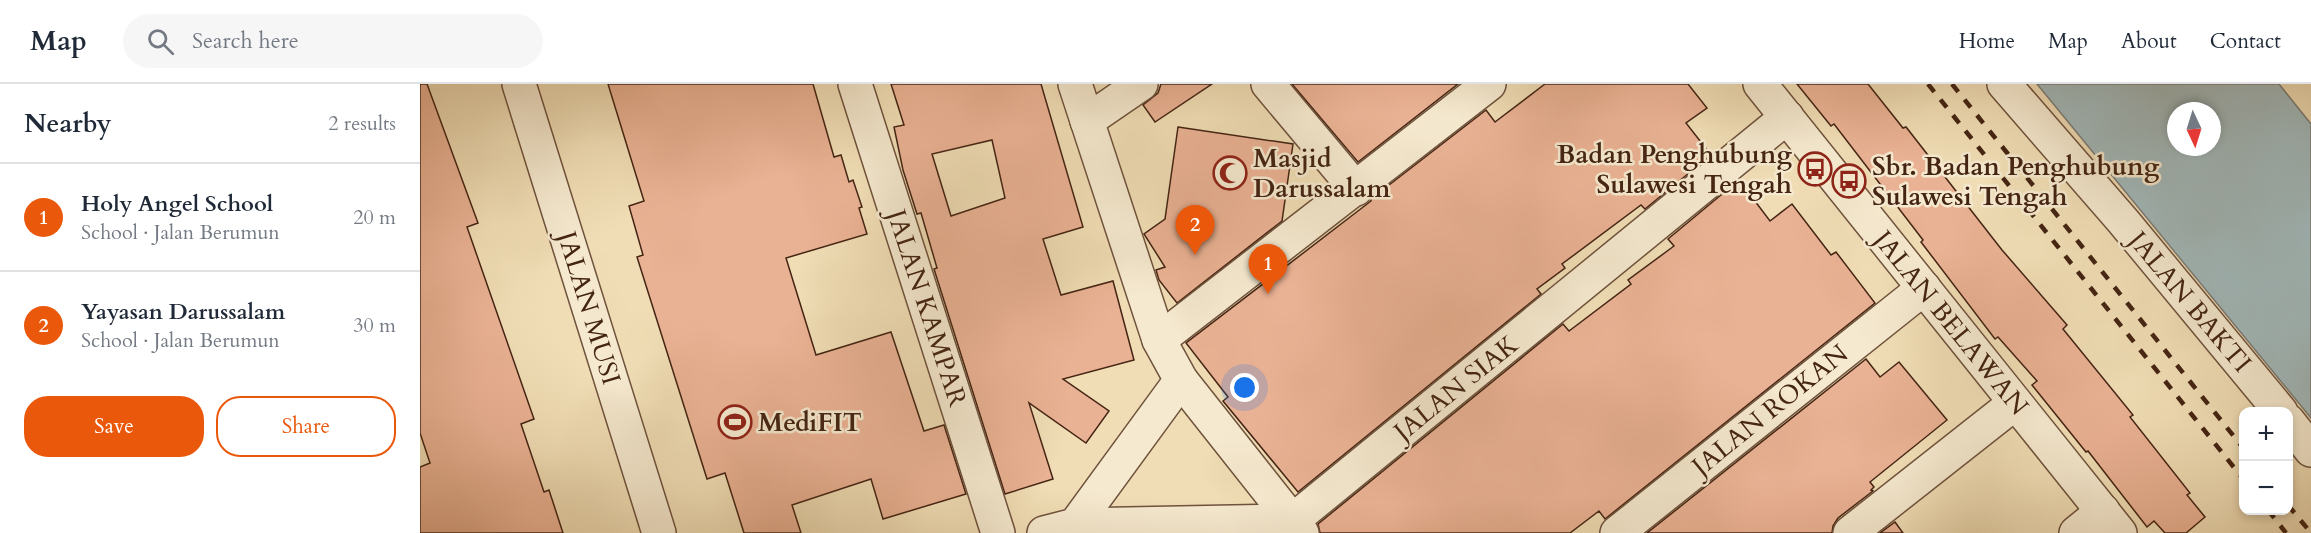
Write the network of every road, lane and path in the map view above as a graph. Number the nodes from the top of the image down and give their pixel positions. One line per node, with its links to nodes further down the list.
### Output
1 (519, 84): 22 (street, JALAN MUSI)
2 (855, 84): 23 (street, JALAN KAMPAR)
3 (1075, 84): 10 (street)
4 (1141, 84): 10 (street)
5 (1268, 84): 11 (street)
6 (1489, 84): 11 (street)
7 (1760, 84): 9 (street, JALAN BELAWAN)
8 (2004, 84): 16 (street, JALAN BAKTI)
9 (1787, 117): 12 (street, JALAN BELAWAN); 21 (street, JALAN SIAK)
10 (1087, 121): 13 (street)
11 (1356, 189): 13 (street)
12 (1924, 288): 15 (street, JALAN BELAWAN); 25 (street, JALAN ROKAN)
13 (1159, 340): 14 (street)
14 (1181, 380): 20 (street); 21 (street)
15 (2015, 403): 19 (street, JALAN BELAWAN); 26 (street)
16 (2278, 407)
17 (2293, 426): 18 (street)
18 (2311, 450)
19 (2112, 522): 27 (street)
20 (1076, 525): 21 (street); 24 (street)
21 (1297, 527)
22 (659, 533)
23 (998, 533)
24 (1044, 533)
25 (1617, 533)
26 (1850, 533)
27 (2076, 533)

